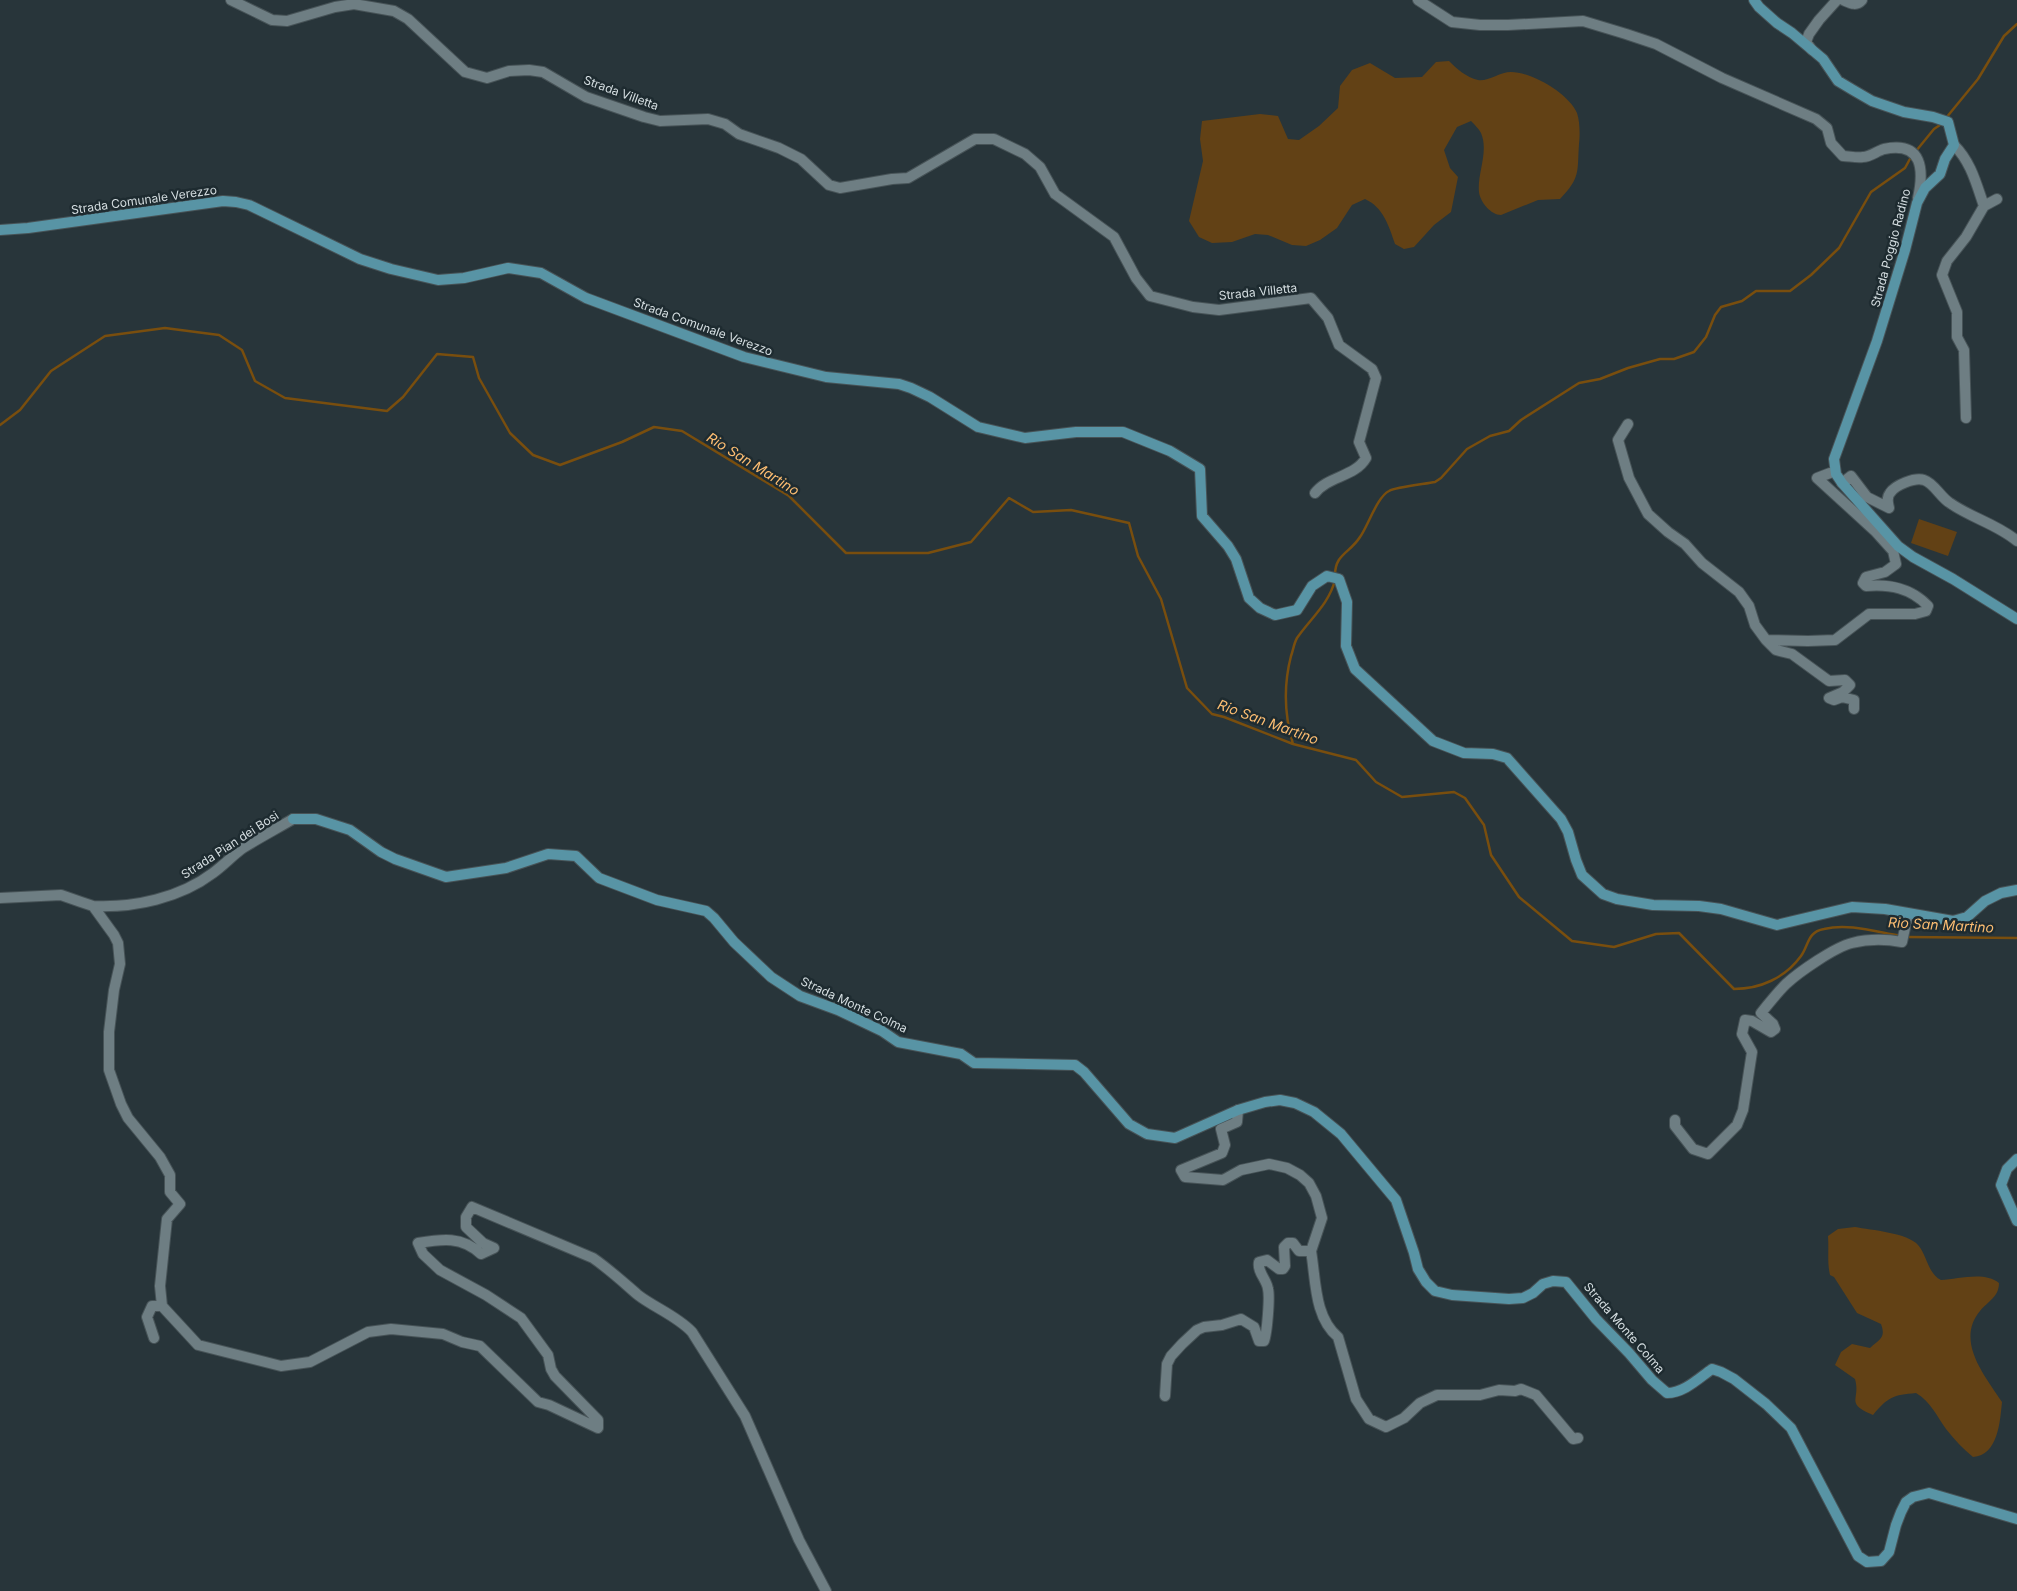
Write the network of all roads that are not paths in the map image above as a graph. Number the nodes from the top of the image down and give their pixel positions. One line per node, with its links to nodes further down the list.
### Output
1 (231, 0): 17 (street, Strada Villetta)
2 (1418, 0): 10 (street, Strada Poggio Radino)
3 (1754, 0): 7 (street)
4 (1837, 0): 7 (street)
5 (1843, 0): 6 (street)
6 (1862, 0)
7 (1812, 51): 8 (street)
8 (1954, 145): 10 (street); 11 (street)
9 (1997, 199): 11 (street)
10 (1917, 203): 16 (street, Strada Poggio Radino)
11 (1984, 206): 13 (street)
12 (0, 230): 27 (street, Strada Comunale Verezzo)
13 (1966, 418)
14 (1628, 424): 21 (street)
15 (1830, 473): 18 (street)
16 (1842, 483): 18 (street, Strada Poggio Radino); 19 (street)
17 (1315, 493)
18 (1879, 529): 20 (street, Strada Poggio Radino); 21 (street)
19 (2017, 541)
20 (2017, 619)
21 (1766, 640): 22 (street)
22 (1854, 709)
23 (293, 819): 26 (street, Strada Pian dei Bosi); 28 (street, Strada Monte Colma)
24 (2017, 890): 27 (street, Strada Comunale Verezzo)
25 (0, 898): 26 (street, Strada Pian dei Bosi)
26 (93, 906): 33 (street)
27 (1908, 914): 29 (street)
28 (1238, 1110): 32 (street); 37 (street, Strada Monte Colma)
29 (1675, 1120)
30 (2017, 1159): 31 (street)
31 (2017, 1222)
32 (1312, 1251): 35 (street); 36 (street)
33 (162, 1306): 34 (street); 38 (street)
34 (154, 1338)
35 (1165, 1396)
36 (1578, 1438)
37 (2017, 1518)
38 (826, 1591)

